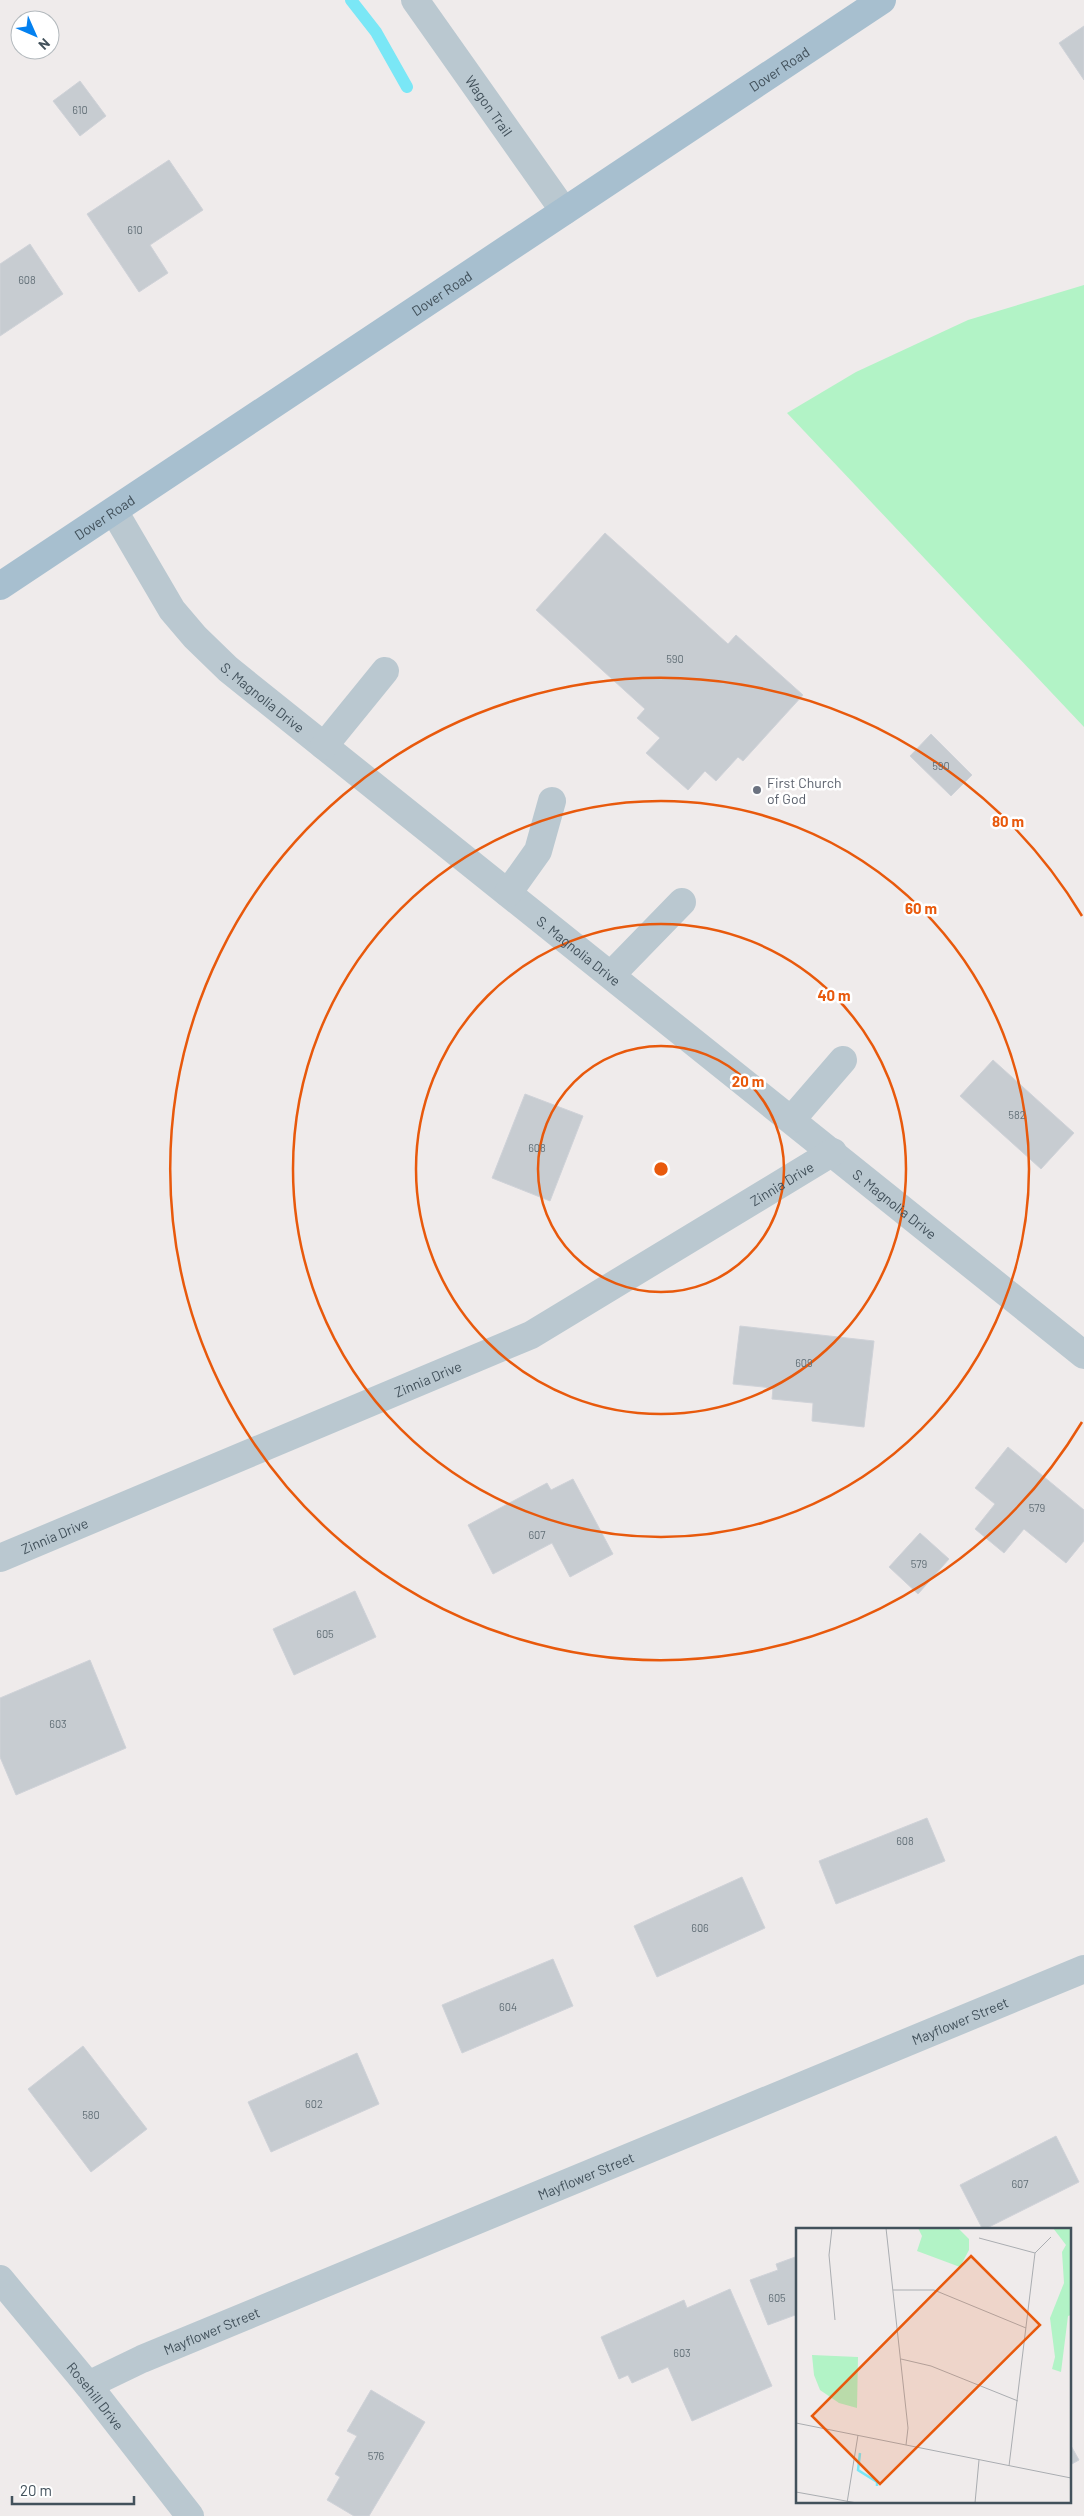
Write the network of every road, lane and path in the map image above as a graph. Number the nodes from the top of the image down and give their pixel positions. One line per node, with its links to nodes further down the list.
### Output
1 (415, 0): 3 (street, Wagon Trail)
2 (882, 0): 3 (main road, Dover Road)
3 (564, 211): 4 (main road, Dover Road)
4 (114, 510): 5 (main road, Dover Road); 7 (street, S. Magnolia Drive)
5 (0, 586)
6 (385, 671): 7 (street)
7 (324, 746): 9 (street, S. Magnolia Drive)
8 (552, 801): 9 (street)
9 (508, 893): 11 (street, S. Magnolia Drive)
10 (682, 902): 11 (street)
11 (611, 975): 13 (street, S. Magnolia Drive)
12 (843, 1060): 13 (street)
13 (792, 1120): 14 (street, S. Magnolia Drive)
14 (833, 1152): 15 (street, S. Magnolia Drive); 16 (street, Zinnia Drive)
15 (1084, 1355)
16 (0, 1558)
17 (1084, 1970): 19 (street, Mayflower Street)
18 (0, 2278): 19 (street, Rosehill Drive)
19 (88, 2384): 20 (street, Rosehill Drive)
20 (190, 2516)

